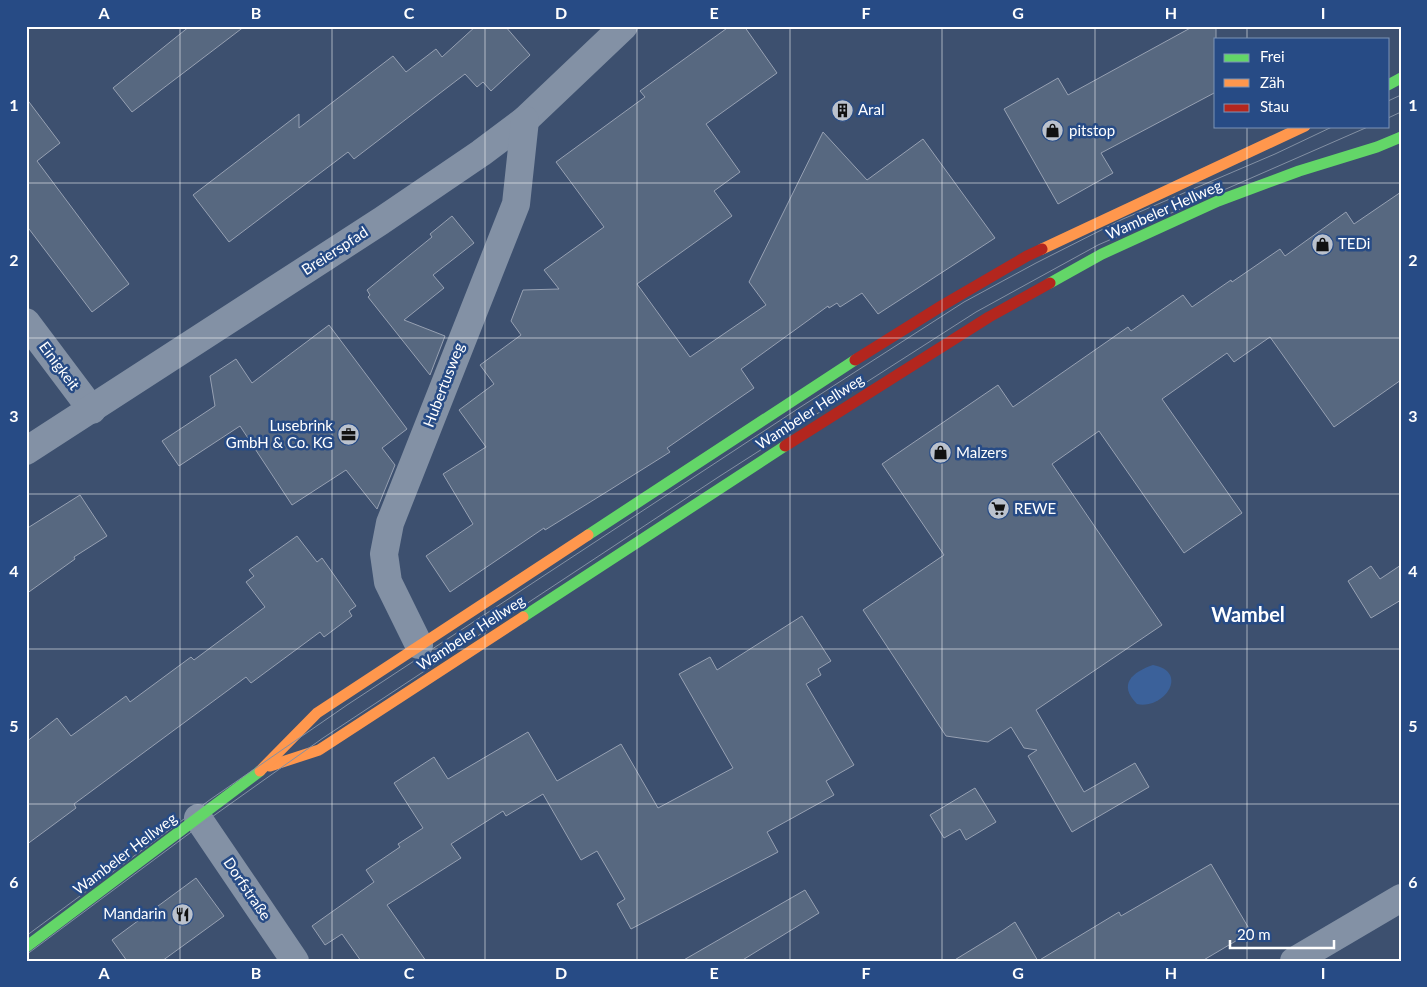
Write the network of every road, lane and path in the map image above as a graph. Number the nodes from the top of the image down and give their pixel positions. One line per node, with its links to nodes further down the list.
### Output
1 (624, 26): 2 (street, Breierspfad)
2 (525, 120): 6 (street, Breierspfad); 8 (street, Hubertusweg)
3 (1301, 128): 8 (main road, Wambeler Hellweg)
4 (1401, 137): 9 (main road, Wambeler Hellweg)
5 (26, 322): 6 (street, Einigkeit)
6 (92, 410): 7 (street, Breierspfad)
7 (26, 451)
8 (419, 645): 9 (main road, Wambeler Hellweg)
9 (266, 767): 10 (main road, Wambeler Hellweg)
10 (198, 818): 12 (main road, Wambeler Hellweg); 13 (street, Dorfstraße)
11 (1401, 898): 14 (street)
12 (28, 941)
13 (295, 961)
14 (1294, 961)

